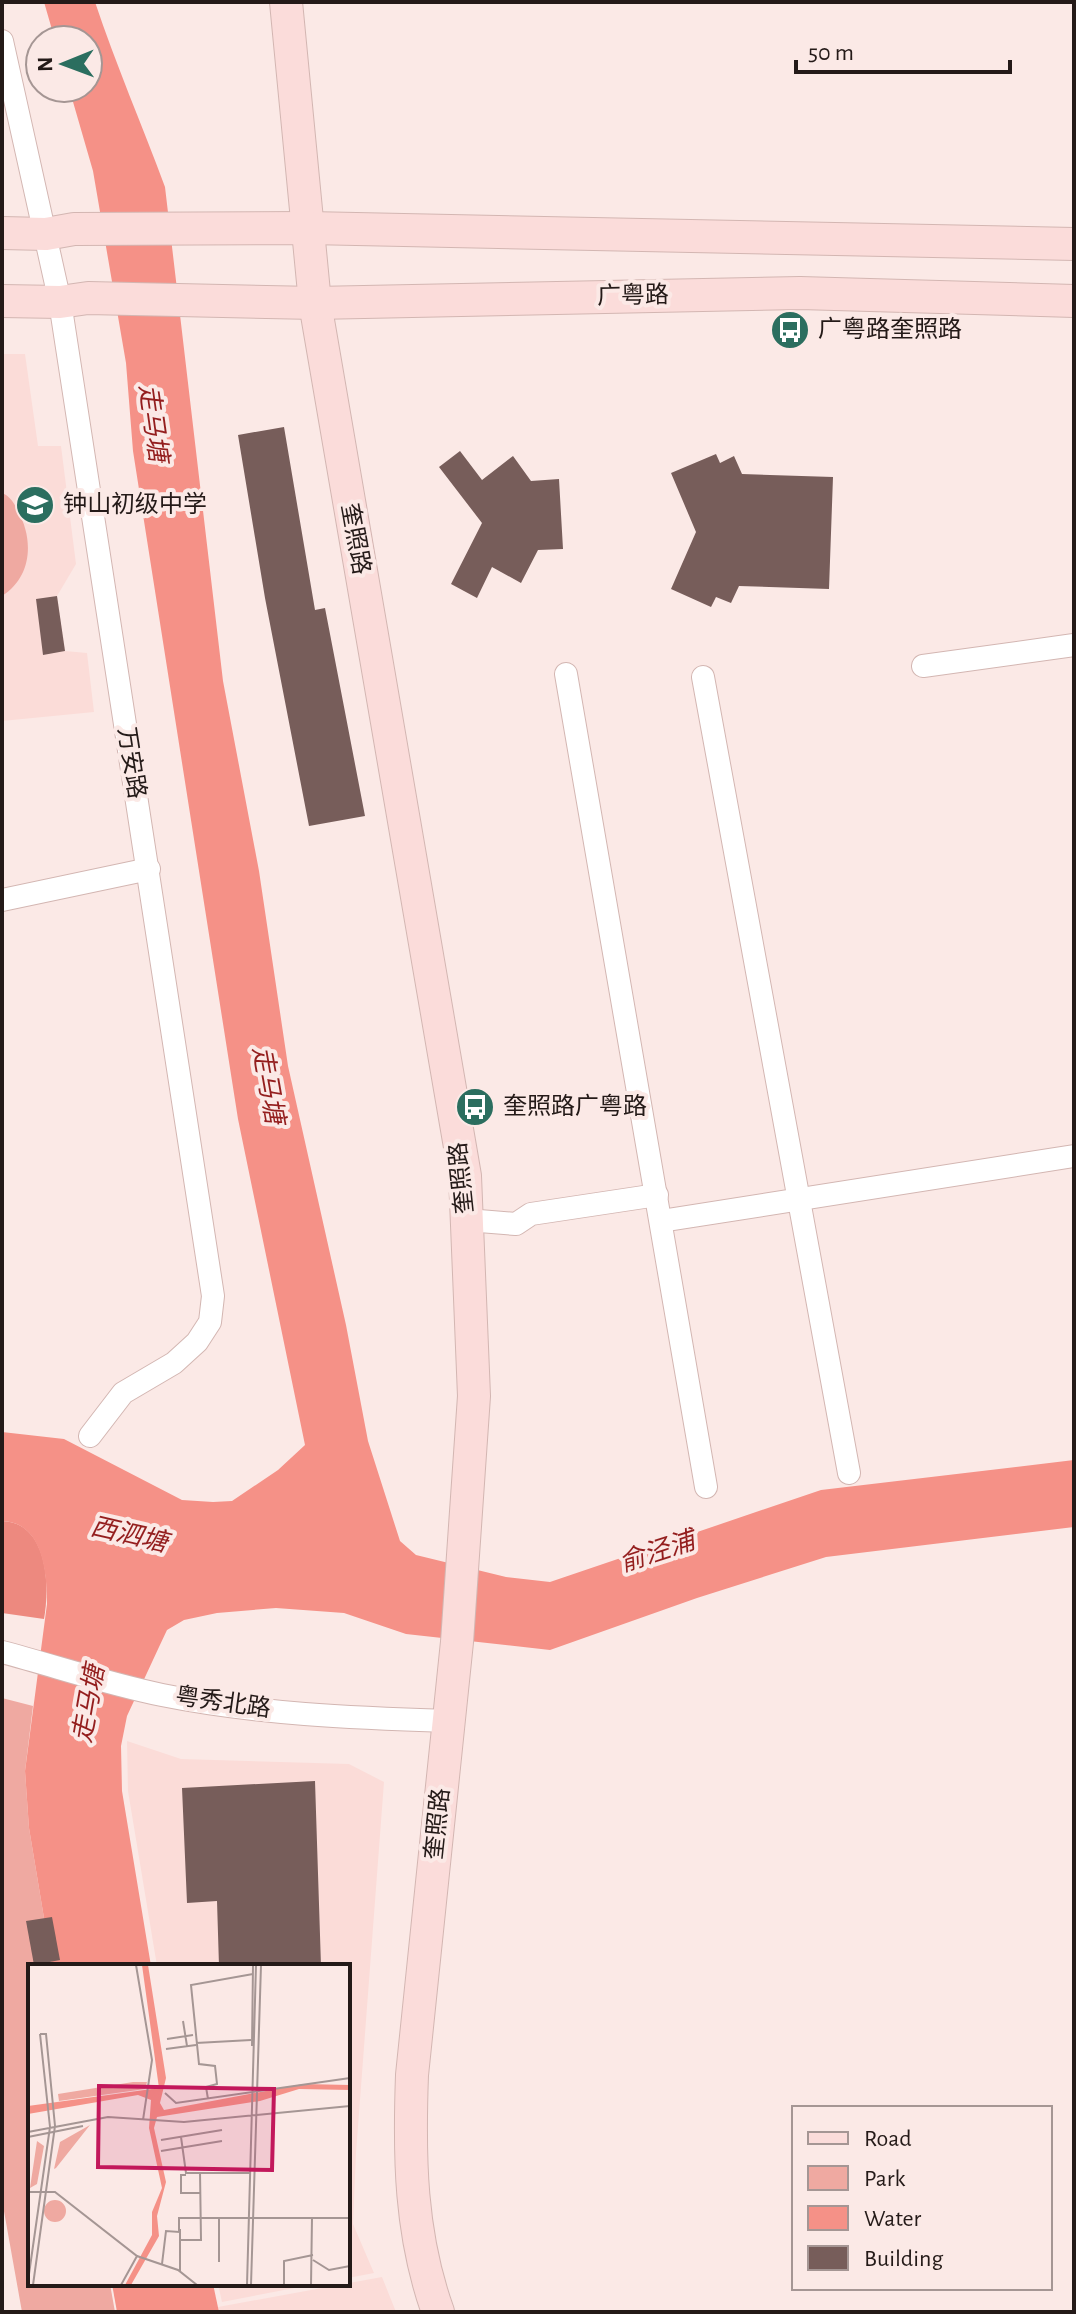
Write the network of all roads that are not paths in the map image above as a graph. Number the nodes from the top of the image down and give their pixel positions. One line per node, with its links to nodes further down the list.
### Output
1 (286, 2): 3 (main road, 奎照路)
2 (2, 41): 4 (street, 万安路)
3 (309, 228): 4 (main road); 6 (main road); 10 (main road, 奎照路)
4 (60, 231): 5 (main road); 7 (street, 万安路)
5 (2, 233)
6 (1074, 244)
7 (74, 300): 8 (main road); 10 (main road, 广粤路); 15 (street, 万安路)
8 (2, 301)
9 (1074, 301): 10 (main road, 广粤路)
10 (315, 303): 20 (main road, 奎照路)
11 (1074, 645): 12 (street)
12 (923, 666)
13 (566, 674): 18 (street)
14 (703, 677): 19 (street)
15 (149, 869): 16 (street); 22 (street, 万安路)
16 (2, 900)
17 (1074, 1156): 19 (street)
18 (657, 1195): 20 (street); 21 (street)
19 (800, 1199): 21 (street); 23 (street)
20 (467, 1220): 26 (main road, 奎照路)
21 (661, 1221): 24 (street)
22 (90, 1436)
23 (849, 1473)
24 (706, 1487)
25 (5, 1653): 26 (street, 粤秀北路)
26 (449, 1721): 27 (main road, 奎照路)
27 (438, 2312)

